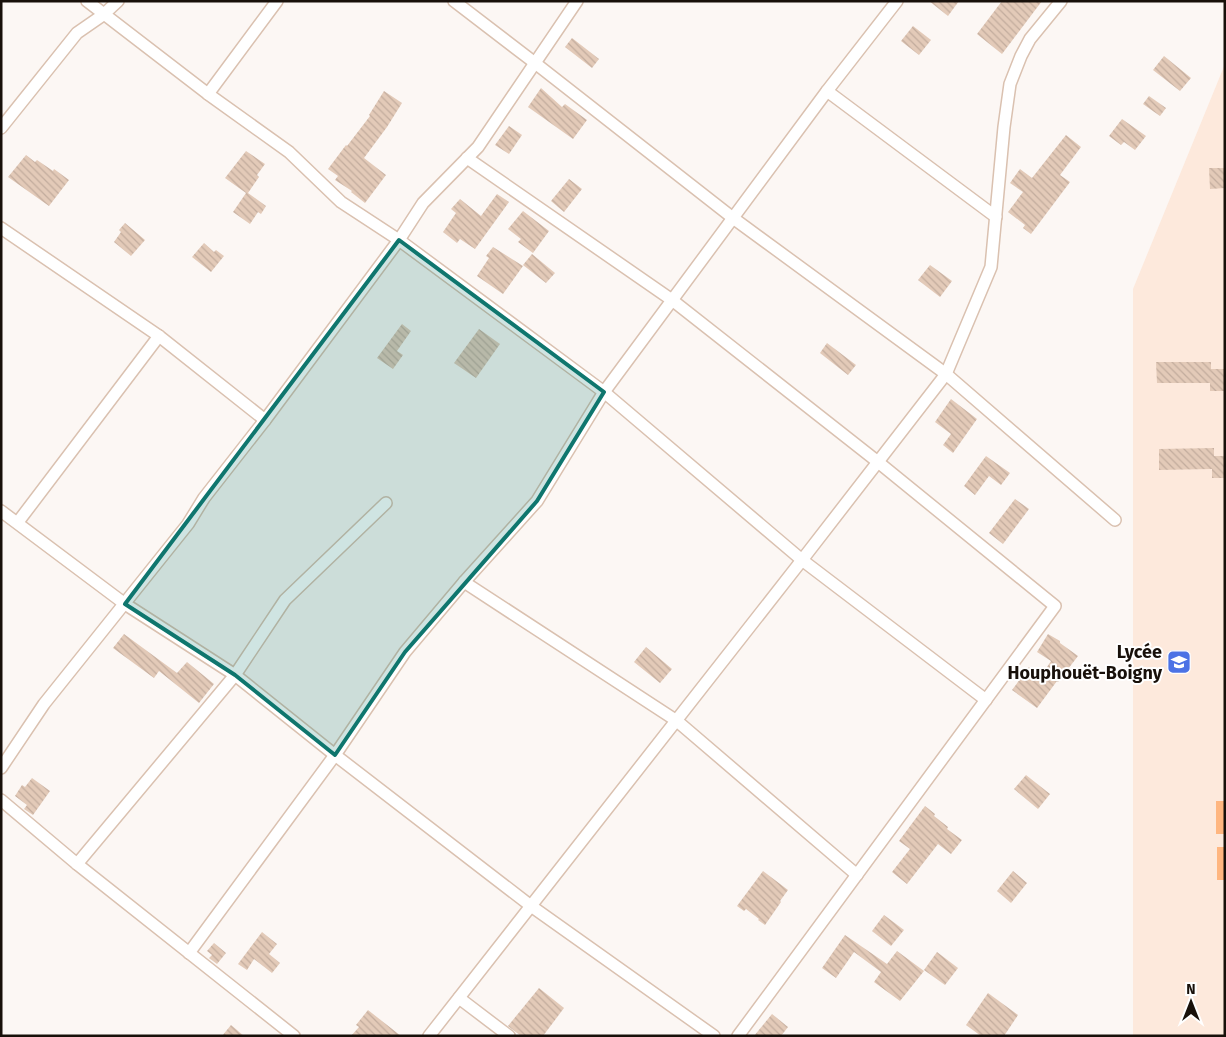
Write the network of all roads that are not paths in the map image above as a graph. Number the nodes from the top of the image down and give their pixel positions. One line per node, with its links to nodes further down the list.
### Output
1 (87, 1): 8 (street)
2 (118, 1): 8 (street)
3 (277, 1): 11 (street)
4 (454, 1): 9 (street)
5 (577, 1): 9 (street)
6 (897, 1): 10 (street)
7 (1061, 1): 14 (street)
8 (103, 15): 11 (street); 12 (street)
9 (535, 63): 13 (street); 15 (street)
10 (827, 91): 14 (street); 15 (street)
11 (208, 94): 17 (street)
12 (1, 128)
13 (467, 158): 17 (street); 18 (street)
14 (996, 217): 20 (street)
15 (734, 218): 18 (street); 20 (street)
16 (1, 228): 19 (street)
17 (399, 240): 21 (street); 22 (street)
18 (672, 300): 21 (street); 23 (street)
19 (158, 336): 22 (street); 27 (street)
20 (946, 374): 23 (street); 26 (street)
21 (604, 392): 28 (street); 29 (street)
22 (265, 420): 30 (street)
23 (878, 462): 28 (street); 32 (street)
24 (386, 503): 31 (street)
25 (1, 511): 27 (street)
26 (1115, 520)
27 (18, 522): 30 (street)
28 (802, 560): 32 (street); 33 (street)
29 (464, 582): 33 (street); 34 (street)
30 (125, 604): 31 (street); 35 (street)
31 (235, 675): 34 (street); 37 (street)
32 (986, 700): 38 (street)
33 (677, 721): 38 (street); 39 (street)
34 (335, 755): 39 (street); 40 (street)
35 (1, 768)
36 (1, 800): 37 (street)
37 (77, 864): 40 (street)
38 (857, 875): 46 (street)
39 (531, 906): 41 (street); 45 (street)
40 (189, 953): 42 (street)
41 (459, 998): 43 (street); 44 (street)
42 (294, 1036)
43 (429, 1036)
44 (509, 1036)
45 (714, 1036)
46 (738, 1036)

